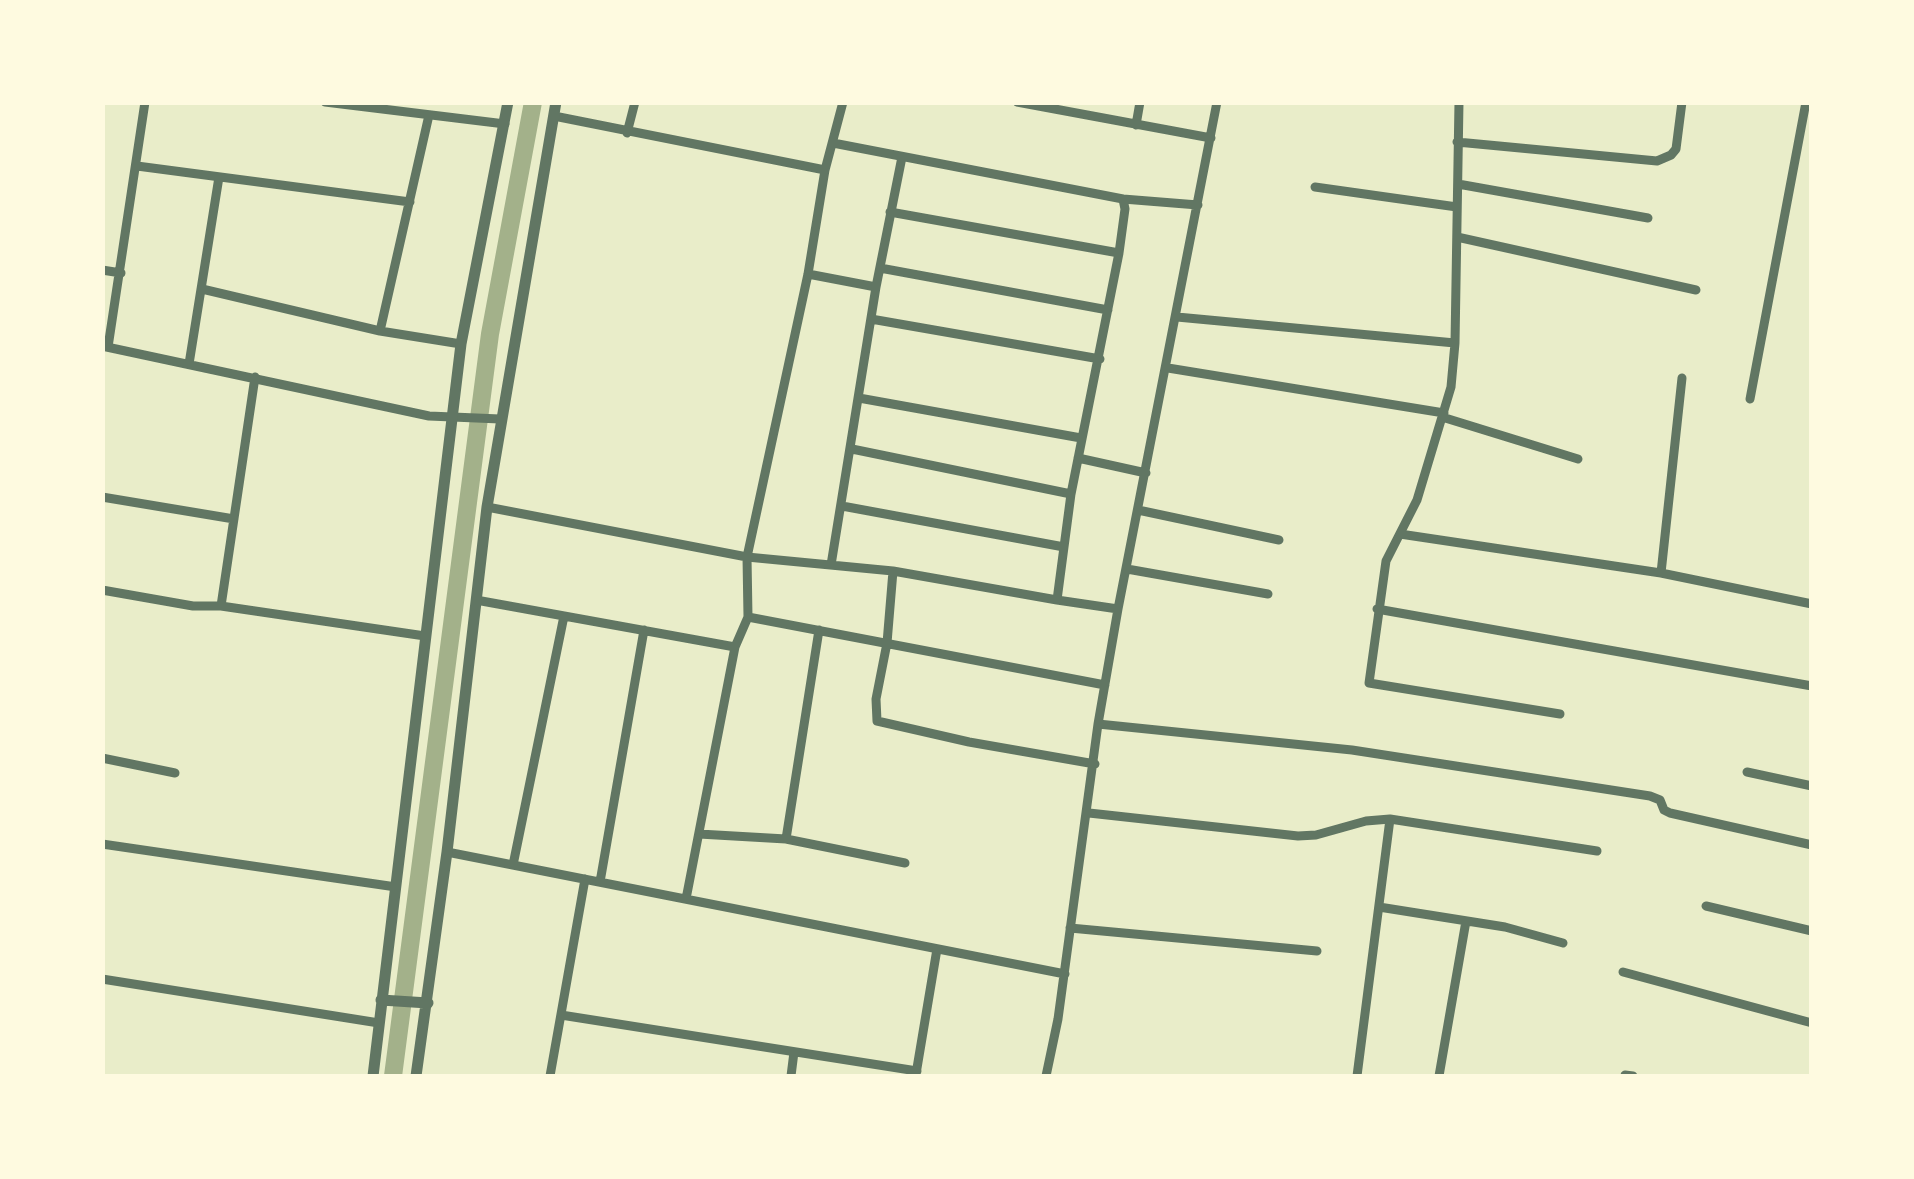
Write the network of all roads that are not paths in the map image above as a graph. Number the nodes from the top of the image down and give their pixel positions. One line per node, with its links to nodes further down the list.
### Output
1 (146, 102): 24 (street)
2 (325, 102): 13 (street)
3 (508, 102): 15 (street)
4 (556, 102): 14 (street)
5 (635, 102): 17 (street)
6 (843, 102): 20 (street)
7 (1016, 102): 16 (street)
8 (1140, 102): 16 (street)
9 (1218, 102): 18 (street)
10 (1459, 102): 19 (street)
11 (1682, 102): 19 (street)
12 (1806, 102): 21 (street)
13 (429, 115): 15 (street); 30 (street)
14 (554, 116): 17 (street); 60 (street)
15 (505, 124): 49 (street)
16 (1136, 125): 18 (street)
17 (628, 132): 25 (street)
18 (1211, 138): 31 (street)
19 (1458, 142): 27 (street)
20 (832, 143): 23 (street); 25 (street)
21 (1796, 152): 22 (street); 57 (street)
22 (1812, 155)
23 (902, 156): 29 (street); 33 (street)
24 (136, 166): 26 (street); 39 (street)
25 (826, 170): 40 (street)
26 (219, 177): 30 (street); 42 (street)
27 (1458, 184): 32 (street); 34 (street)
28 (1315, 187): 32 (street)
29 (1123, 200): 31 (street); 36 (street)
30 (410, 202): 47 (street)
31 (1198, 205): 45 (street)
32 (1458, 207): 35 (street)
33 (890, 212): 36 (street); 37 (street)
34 (1648, 218)
35 (1457, 237): 43 (street); 48 (street)
36 (1119, 253): 44 (street)
37 (880, 268): 41 (street); 44 (street)
38 (102, 270): 39 (street)
39 (121, 273): 50 (street)
40 (808, 274): 41 (street); 75 (street)
41 (876, 287): 46 (street)
42 (202, 289): 47 (street); 52 (street)
43 (1696, 290)
44 (1108, 310): 51 (street)
45 (1177, 316): 48 (street); 53 (street)
46 (871, 319): 51 (street); 56 (street)
47 (380, 330): 49 (street)
48 (1455, 342): 58 (street)
49 (462, 344): 59 (street)
50 (105, 347): 52 (street)
51 (1100, 358): 61 (street)
52 (189, 364): 54 (street)
53 (1168, 368): 58 (street); 65 (street)
54 (254, 377): 59 (street); 71 (street)
55 (1682, 378): 79 (street)
56 (859, 398): 61 (street); 62 (street)
57 (1750, 399)
58 (1443, 415): 64 (street); 72 (street)
59 (457, 416): 60 (street); 92 (street)
60 (500, 419): 69 (street)
61 (1081, 438): 63 (street)
62 (852, 449): 66 (street); 68 (street)
63 (1078, 458): 65 (street); 66 (street)
64 (1578, 459)
65 (1146, 473): 70 (street)
66 (1071, 494): 74 (street)
67 (102, 496): 71 (street)
68 (842, 506): 74 (street); 76 (street)
69 (488, 507): 75 (street); 82 (street)
70 (1138, 510): 73 (street); 77 (street)
71 (234, 519): 85 (street)
72 (1400, 534): 79 (street); 87 (street)
73 (1279, 540)
74 (1064, 547): 83 (street)
75 (747, 557): 76 (street); 89 (street)
76 (831, 565): 78 (street)
77 (1126, 568): 81 (street); 86 (street)
78 (894, 571): 83 (street); 93 (street)
79 (1661, 574): 84 (street)
80 (102, 590): 85 (street)
81 (1268, 594)
82 (476, 600): 88 (street); 111 (street)
83 (1057, 600): 86 (street)
84 (1812, 604)
85 (221, 606): 92 (street)
86 (1118, 609): 95 (street)
87 (1377, 610): 96 (street); 97 (street)
88 (564, 616): 90 (street); 113 (street)
89 (748, 617): 91 (street); 94 (street)
90 (644, 630): 94 (street); 115 (street)
91 (819, 630): 93 (street); 107 (street)
92 (425, 636): 116 (street)
93 (887, 643): 95 (street); 100 (street)
94 (736, 646): 106 (street)
95 (1105, 685): 98 (street)
96 (1812, 686)
97 (1560, 714)
98 (1098, 724): 100 (street); 109 (street)
99 (102, 758): 102 (street)
100 (1095, 764): 104 (street)
101 (1747, 772): 103 (street)
102 (175, 773)
103 (1812, 786)
104 (1089, 813): 105 (street); 121 (street)
105 (1390, 819): 110 (street); 119 (street)
106 (698, 834): 107 (street); 117 (street)
107 (786, 839): 112 (street)
108 (102, 844): 116 (street)
109 (1812, 845)
110 (1597, 851)
111 (448, 852): 113 (street); 130 (street)
112 (905, 863)
113 (513, 865): 114 (street)
114 (585, 879): 115 (street); 131 (street)
115 (600, 882): 117 (street)
116 (396, 887): 129 (street)
117 (686, 899): 124 (street)
118 (1706, 906): 122 (street)
119 (1379, 907): 120 (street); 141 (street)
120 (1466, 920): 123 (street); 142 (street)
121 (1070, 928): 125 (street); 127 (street)
122 (1812, 931)
123 (1563, 942)
124 (938, 949): 127 (street); 135 (street)
125 (1317, 951)
126 (1623, 972): 133 (street)
127 (1065, 974): 140 (street)
128 (102, 978): 132 (street)
129 (384, 1000): 130 (street); 132 (street)
130 (423, 1003): 137 (street)
131 (561, 1015): 134 (street); 138 (street)
132 (380, 1023): 136 (street)
133 (1812, 1023)
134 (794, 1052): 135 (street); 139 (street)
135 (916, 1074)
136 (373, 1076)
137 (416, 1076)
138 (550, 1076)
139 (792, 1076)
140 (1046, 1076)
141 (1357, 1076)
142 (1438, 1076)

